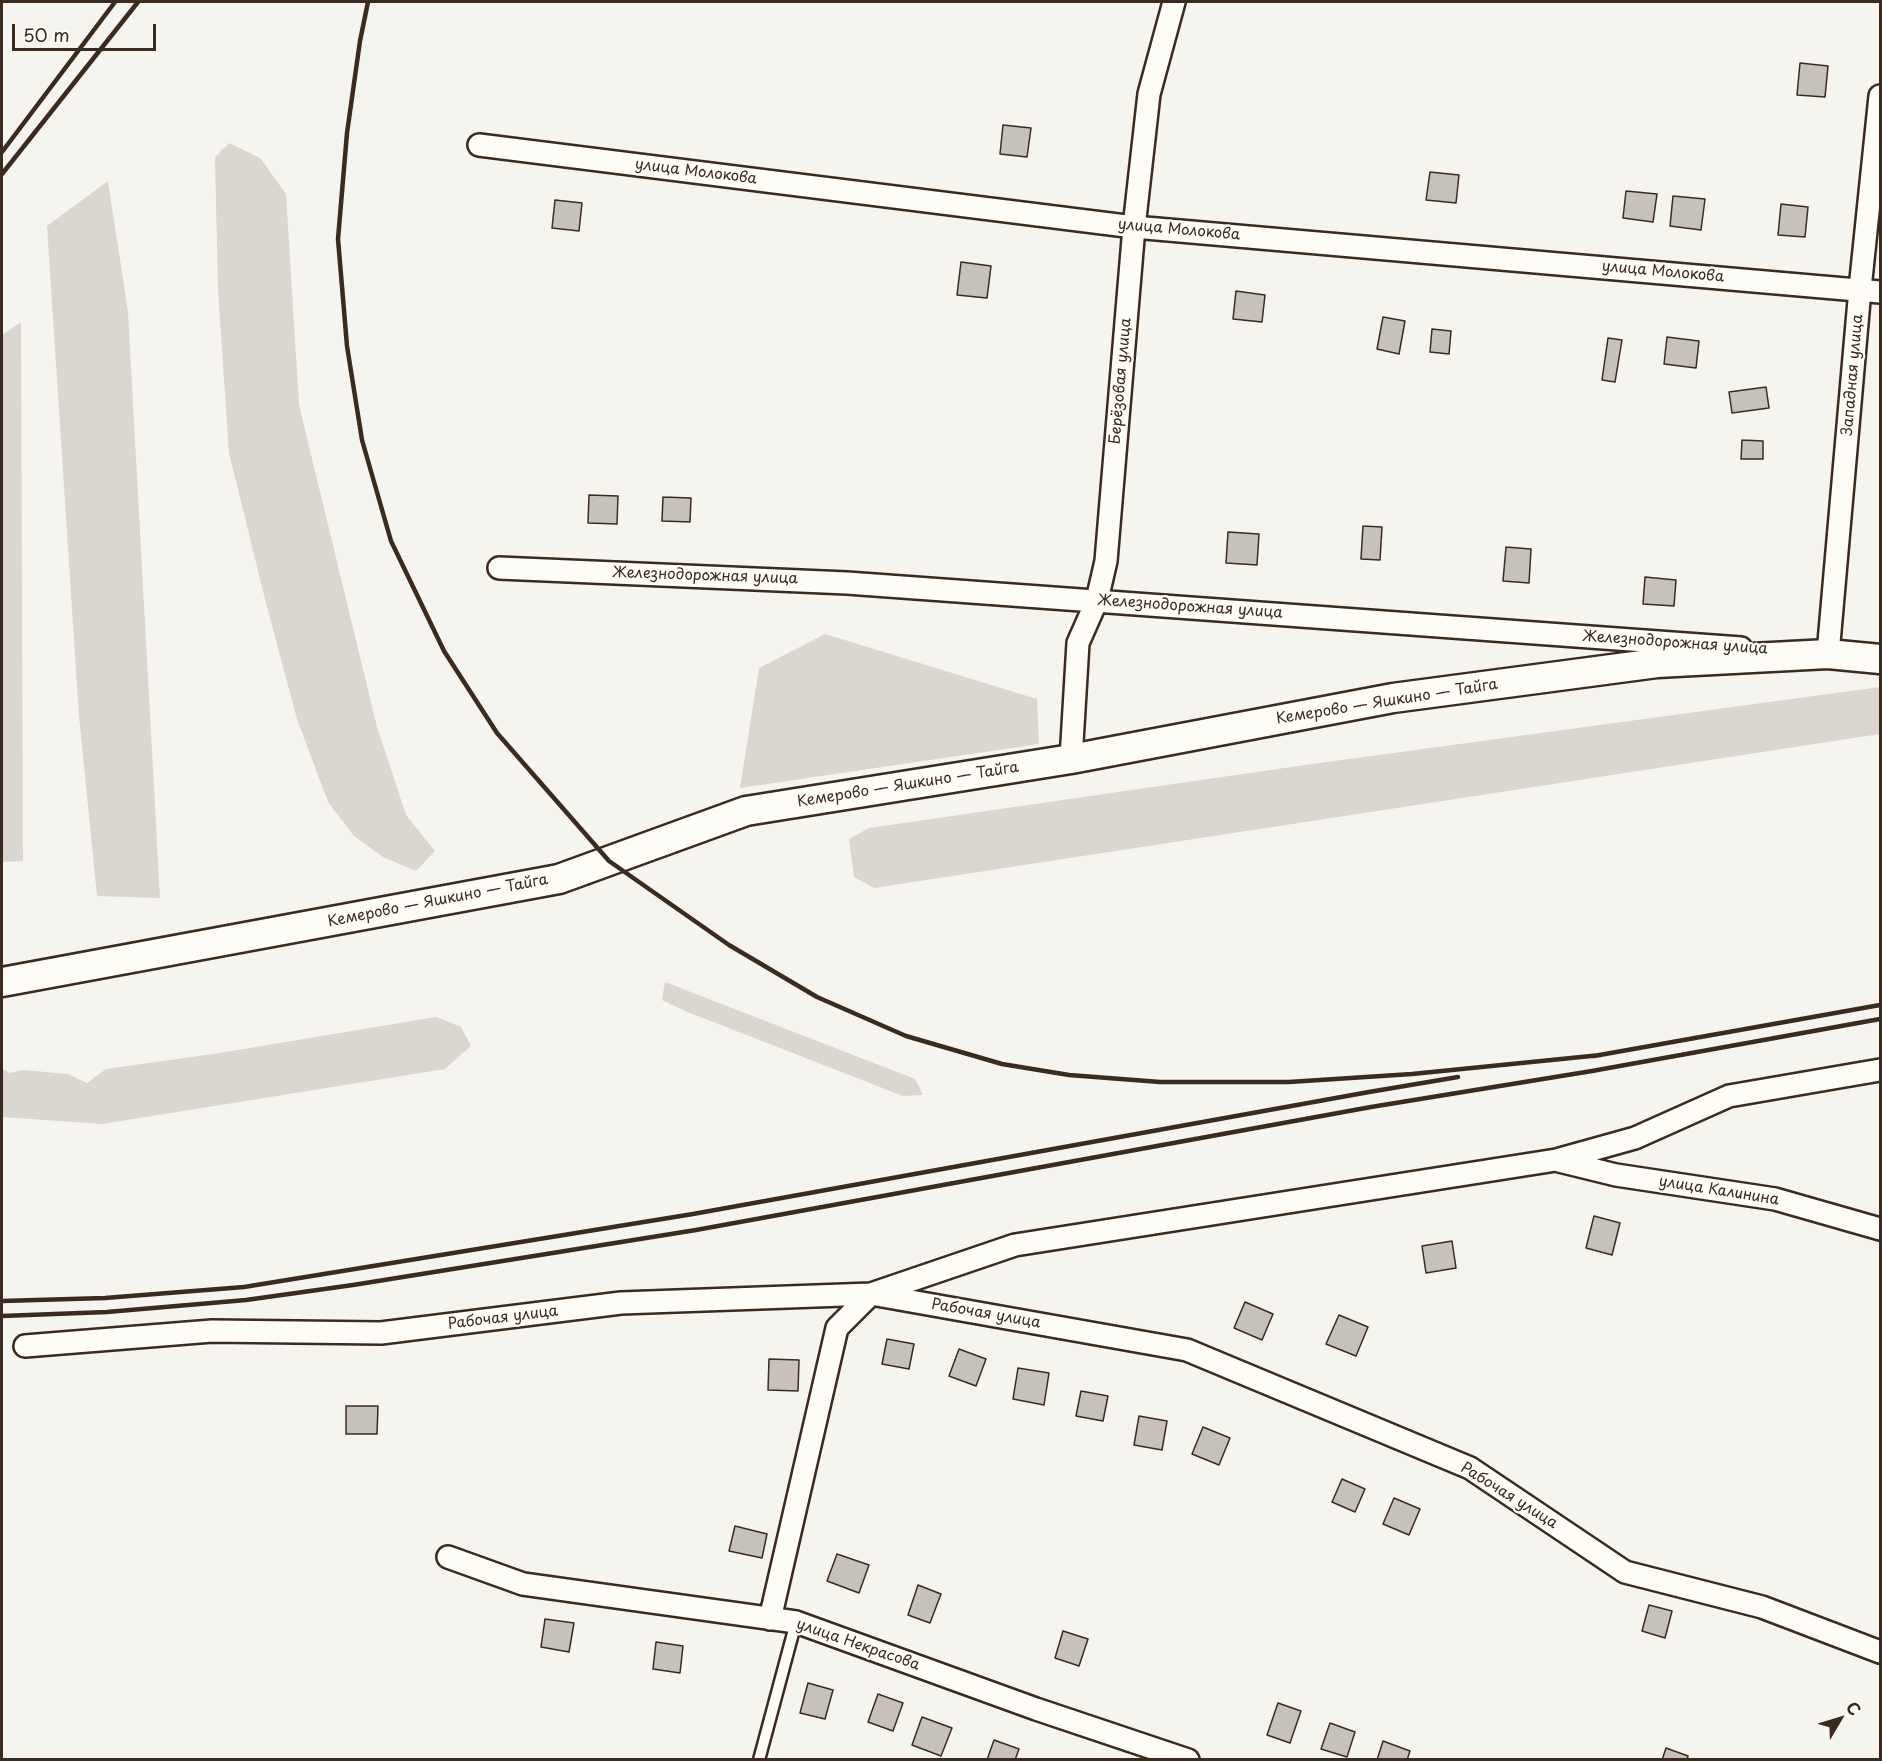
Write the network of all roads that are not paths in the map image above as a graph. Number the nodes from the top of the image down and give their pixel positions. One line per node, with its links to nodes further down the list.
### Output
1 (1174, 2): 4 (street, Берёзовая улица)
2 (1881, 96): 5 (street, Западная улица)
3 (479, 145): 4 (street, улица Молокова)
4 (1134, 227): 5 (street, улица Молокова); 7 (street, Берёзовая улица)
5 (1870, 290): 8 (street, Западная улица)
6 (499, 568): 7 (street, Железнодорожная улица)
7 (1097, 600): 8 (street, Железнодорожная улица); 10 (street, Берёзовая улица)
8 (1828, 654): 9 (main road, Железнодорожная улица); 10 (main road, Кемерово — Яшкино — Тайга)
9 (1881, 659)
10 (1071, 759): 11 (main road, Кемерово — Яшкино — Тайга)
11 (2, 982)
12 (1881, 1070): 13 (street)
13 (1556, 1160): 14 (street, улица Калинина); 15 (street)
14 (1881, 1229)
15 (871, 1294): 16 (street, Рабочая улица); 18 (street); 20 (street, Рабочая улица)
16 (26, 1346)
17 (448, 1557): 18 (street, улица Некрасова)
18 (770, 1618): 19 (street, улица Некрасова)
19 (796, 1622): 21 (lane); 22 (street, улица Некрасова)
20 (1881, 1652)
21 (759, 1760)
22 (1188, 1760)

